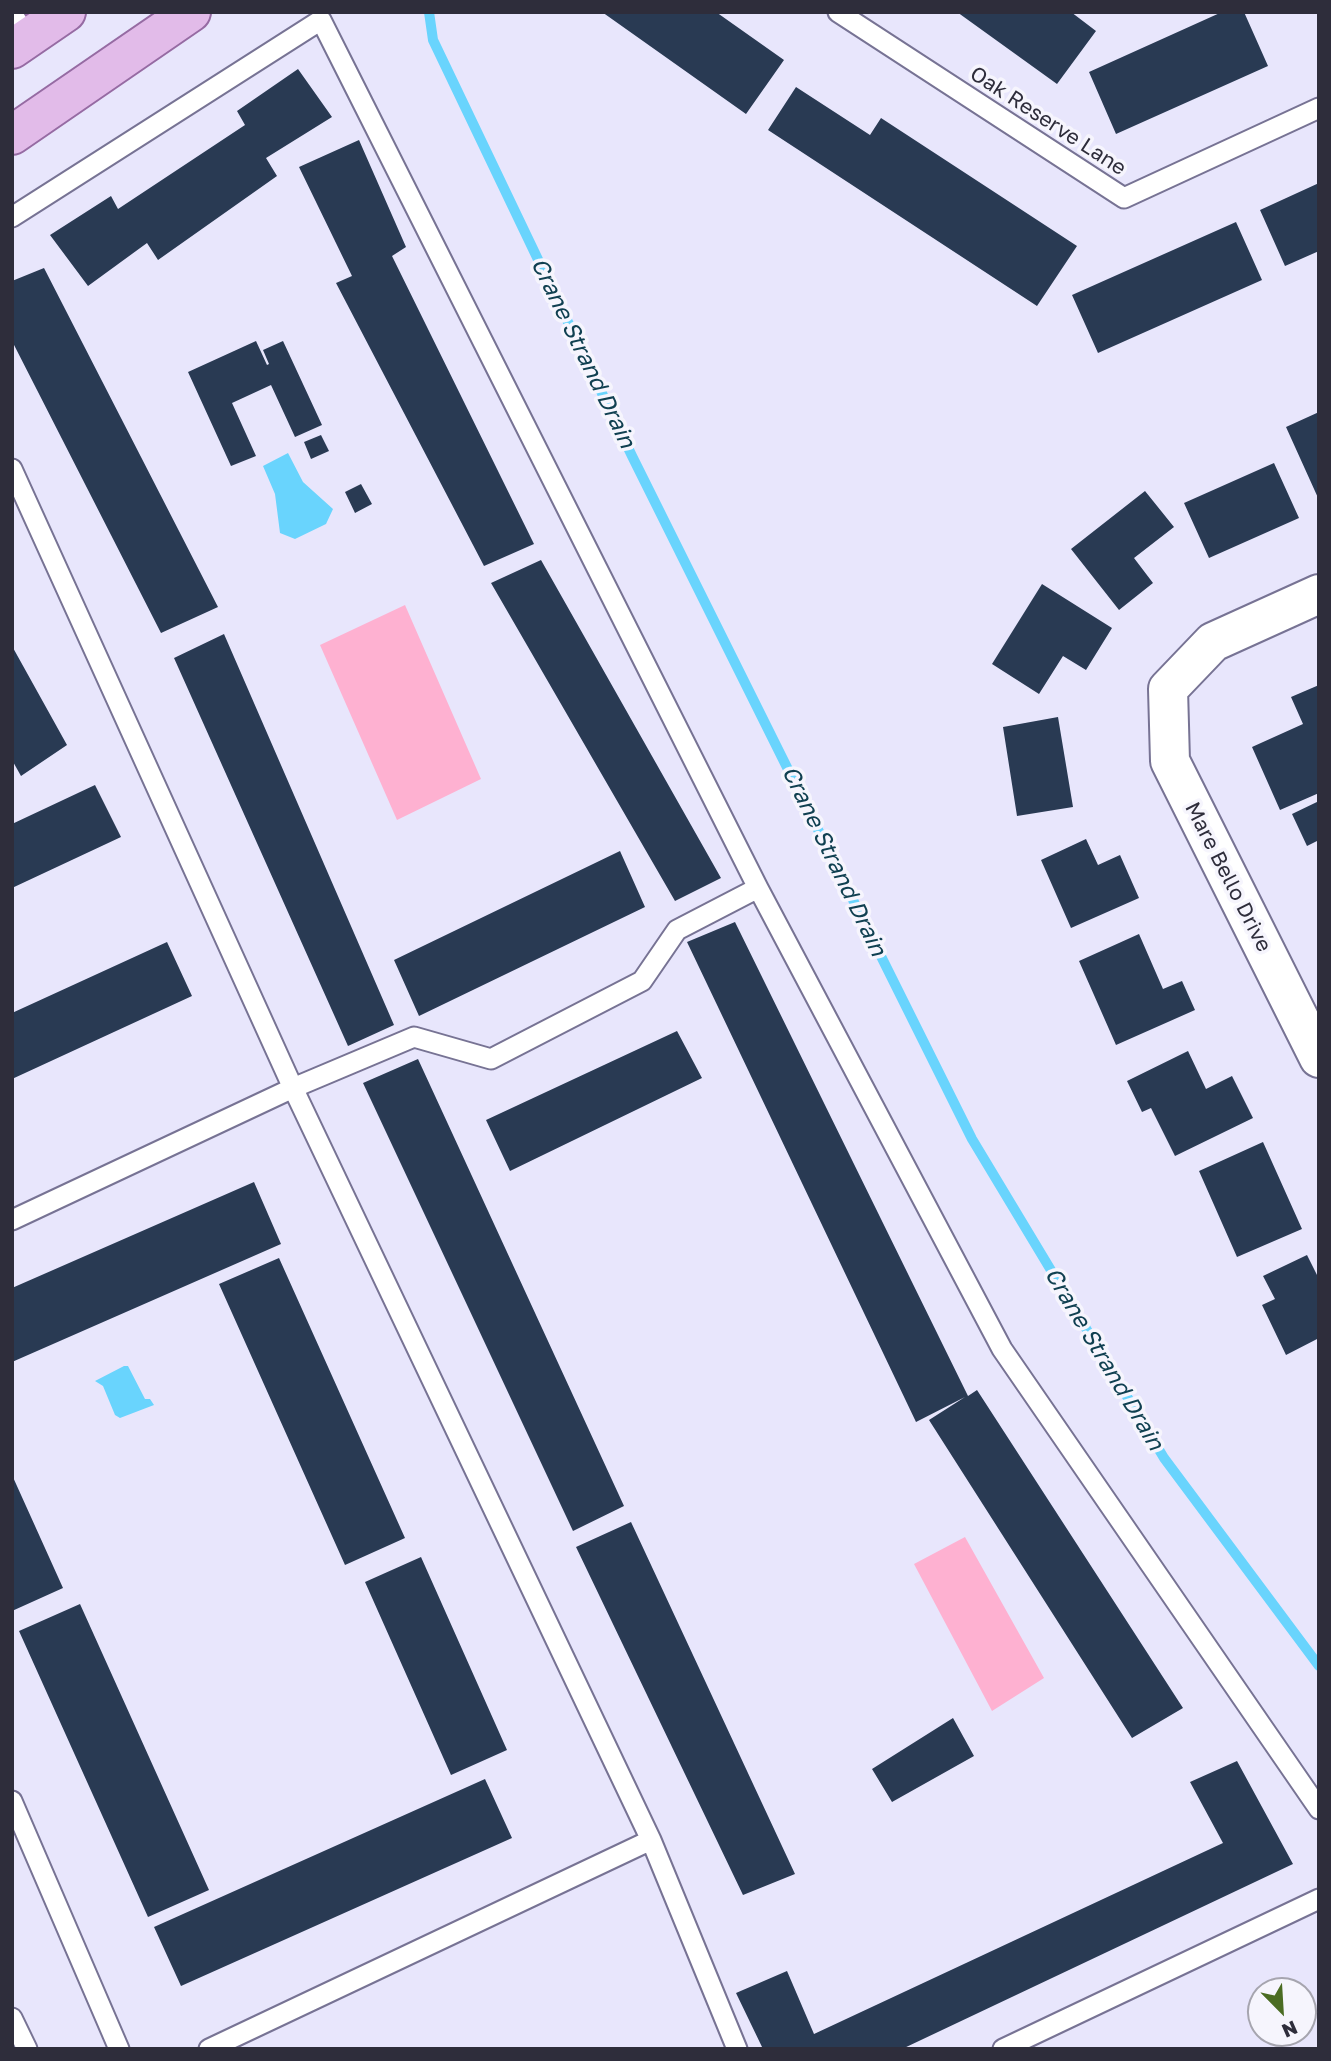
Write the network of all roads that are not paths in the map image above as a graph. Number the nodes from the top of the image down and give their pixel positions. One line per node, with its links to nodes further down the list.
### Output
1 (66, 12): 4 (main road)
2 (191, 12): 6 (main road)
3 (838, 12): 5 (lane, Oak Reserve Lane)
4 (18, 34)
5 (1319, 108)
6 (12, 135)
7 (12, 217): 10 (lane)
8 (12, 469): 12 (lane)
9 (1319, 594): 11 (street, Mare Bello Drive)
10 (758, 888): 12 (lane); 15 (lane)
11 (1319, 1058)
12 (293, 1088): 13 (lane); 16 (lane)
13 (12, 1220)
14 (12, 1801): 20 (lane)
15 (1319, 1809)
16 (651, 1840): 21 (lane); 22 (lane)
17 (1319, 1899): 23 (lane)
18 (12, 2018): 19 (lane)
19 (27, 2049)
20 (119, 2049)
21 (209, 2049)
22 (737, 2049)
23 (1003, 2049)

